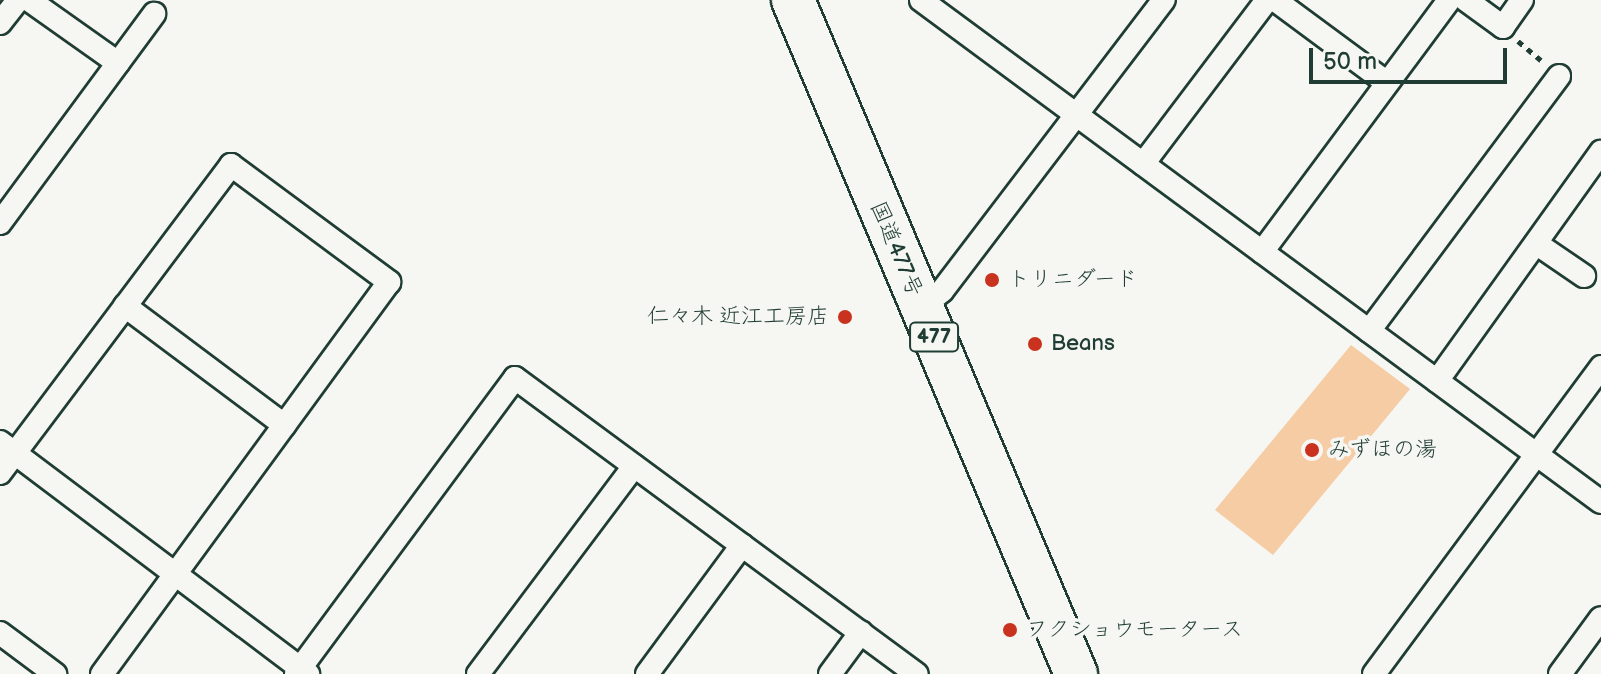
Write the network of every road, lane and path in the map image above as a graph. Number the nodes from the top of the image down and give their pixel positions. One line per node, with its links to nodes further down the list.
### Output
1 (18, 0): 12 (street)
2 (29, 0): 14 (street)
3 (793, 0): 25 (highway, 国道477号 / 477)
4 (921, 0): 17 (street)
5 (1164, 0): 17 (street)
6 (1267, 0): 19 (street)
7 (1275, 0): 16 (street)
8 (1449, 0): 16 (street)
9 (1466, 0): 13 (street)
10 (1522, 0): 13 (street)
11 (154, 14): 14 (street)
12 (0, 23)
13 (1503, 27): 15 (path)
14 (118, 63): 20 (street)
15 (1559, 76): 26 (street)
16 (1387, 83): 22 (street)
17 (1078, 116): 19 (street); 25 (street)
18 (1601, 152): 21 (street)
19 (1143, 164): 22 (street)
20 (0, 223)
21 (1537, 244): 23 (street); 28 (street)
22 (1262, 252): 26 (street)
23 (1584, 276)
24 (125, 306): 29 (street); 29 (street); 30 (street)
25 (921, 308): 47 (highway, 国道477号 / 477)
26 (1369, 331): 28 (street)
27 (1601, 367): 31 (street)
28 (1437, 381): 31 (street)
29 (284, 425): 36 (street)
30 (8, 448): 33 (street); 36 (street)
31 (1536, 454): 34 (street); 48 (street)
32 (634, 466): 35 (street); 40 (street); 43 (street)
33 (0, 473)
34 (1601, 502)
35 (742, 545): 38 (street); 44 (street)
36 (175, 575): 40 (street); 42 (street)
37 (1601, 618): 49 (street)
38 (861, 632): 45 (street); 46 (street)
39 (0, 633): 41 (street)
40 (301, 672)
41 (55, 674)
42 (102, 674)
43 (478, 674)
44 (647, 674)
45 (830, 674)
46 (917, 674)
47 (1076, 674)
48 (1374, 674)
49 (1560, 674)

